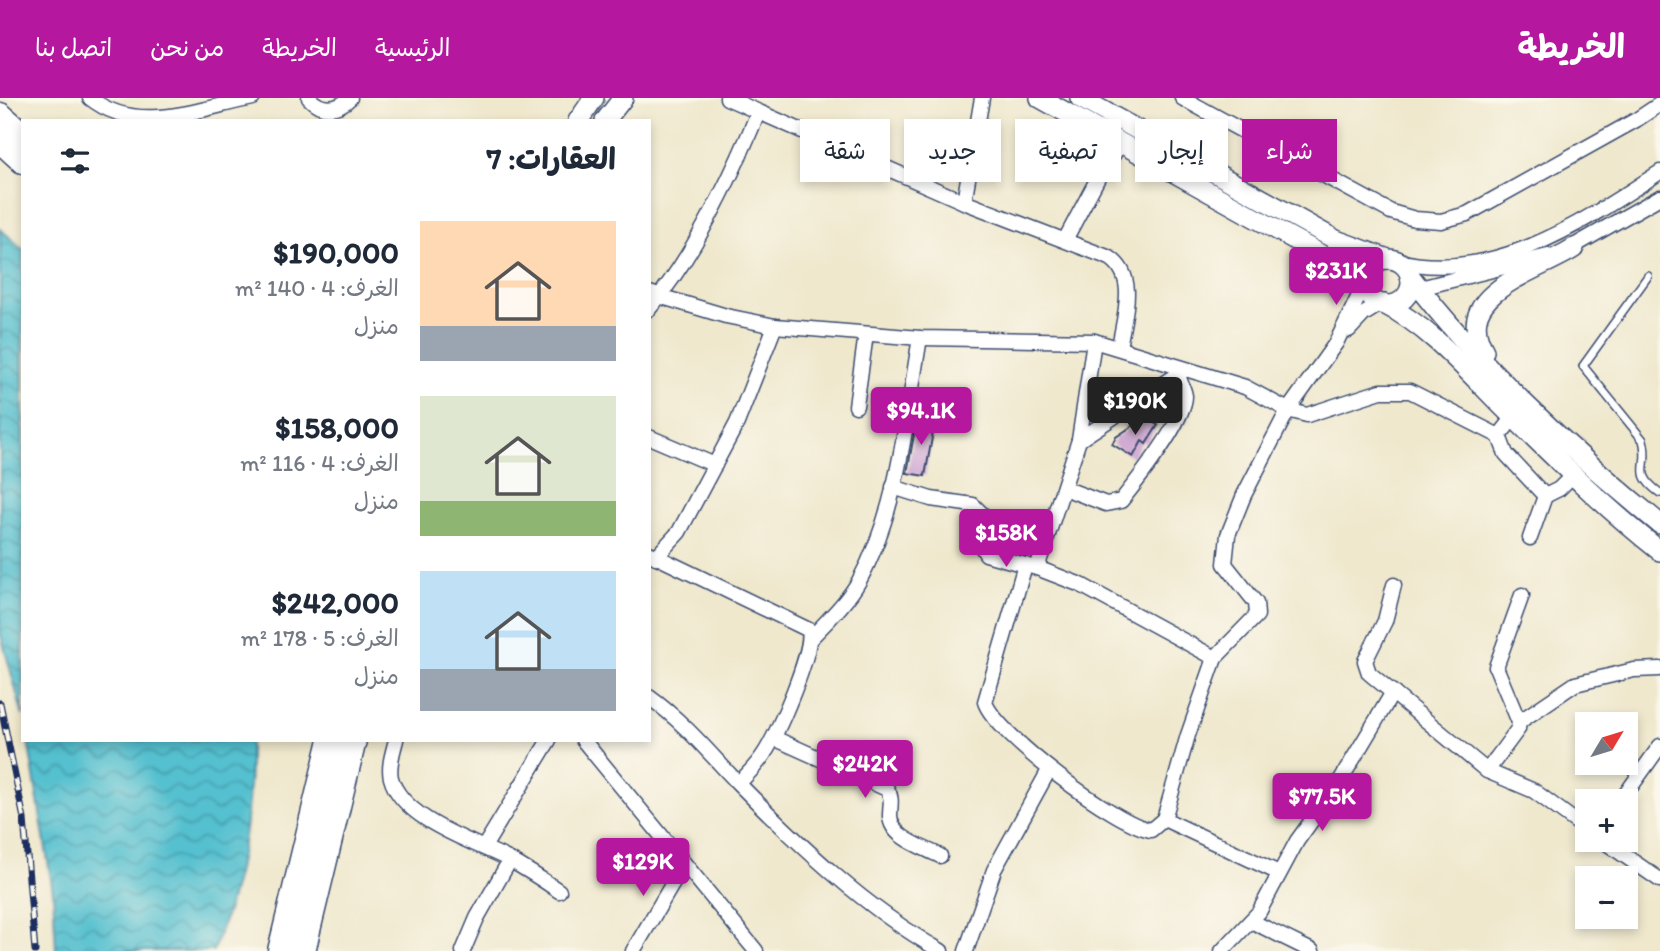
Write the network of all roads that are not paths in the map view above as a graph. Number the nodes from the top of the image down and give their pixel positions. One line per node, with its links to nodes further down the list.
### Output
1 (90, 98): 12 (street)
2 (254, 98): 12 (street)
3 (309, 98): 15 (street)
4 (350, 98): 15 (street)
5 (594, 98): 17 (main road)
6 (623, 98): 18 (main road)
7 (727, 98): 14 (street)
8 (982, 98): 27 (street)
9 (1040, 98): 19 (main road)
10 (1080, 98): 30 (main road)
11 (1182, 98): 13 (street)
12 (192, 104)
13 (1660, 104)
14 (758, 113): 27 (street); 34 (street)
15 (334, 114)
16 (0, 116): 20 (highway)
17 (579, 119)
18 (607, 119)
19 (1078, 119)
20 (21, 134)
21 (0, 139): 23 (highway)
22 (1121, 143): 33 (main road)
23 (21, 158)
24 (1660, 172): 30 (street)
25 (1096, 182): 28 (street)
26 (1660, 197): 29 (street)
27 (964, 202): 28 (street)
28 (1065, 240): 40 (street)
29 (1574, 248): 32 (street); 41 (main road)
30 (1392, 259): 32 (main road); 33 (main road)
31 (1648, 276): 53 (lane)
32 (1412, 287): 33 (main road); 41 (main road)
33 (1372, 294): 39 (street); 39 (street); 45 (main road)
34 (652, 300): 35 (street)
35 (775, 326): 36 (street); 49 (street)
36 (866, 334): 37 (street); 43 (street)
37 (920, 338): 38 (street); 51 (street)
38 (1094, 341): 40 (street); 48 (street)
39 (1336, 343): 44 (street)
40 (1119, 348): 42 (street)
41 (1495, 370): 55 (main road)
42 (1183, 371): 44 (street); 48 (street); 52 (street)
43 (856, 406)
44 (1288, 411): 46 (street); 63 (street)
45 (1514, 417): 46 (street); 50 (main road)
46 (1499, 436): 54 (street)
47 (651, 438): 49 (street)
48 (1079, 440): 52 (street)
49 (715, 465): 58 (street)
50 (1572, 475): 54 (street); 57 (main road)
51 (893, 487): 59 (street); 62 (street)
52 (1064, 488): 59 (street)
53 (1660, 493)
54 (1545, 496): 56 (street)
55 (1660, 524)
56 (1530, 538)
57 (1660, 551)
58 (653, 555): 62 (street)
59 (1031, 566): 63 (street); 75 (street)
60 (1394, 585): 65 (street)
61 (1522, 595): 67 (street)
62 (811, 638): 68 (street)
63 (1215, 658): 79 (street)
64 (1660, 669): 67 (street)
65 (1393, 692): 76 (street); 86 (street)
66 (651, 699): 77 (street)
67 (1519, 722): 76 (street)
68 (774, 738): 77 (street); 83 (street)
69 (332, 742): 90 (highway)
70 (353, 742): 91 (highway)
71 (395, 742): 81 (street)
72 (548, 742): 81 (street)
73 (585, 742): 85 (street)
74 (1660, 747): 78 (street)
75 (1049, 770): 79 (street); 96 (street)
76 (1487, 771): 80 (street)
77 (739, 783): 95 (street)
78 (1629, 789)
79 (1164, 819): 86 (street)
80 (1575, 821)
81 (484, 847): 84 (street)
82 (1619, 852): 87 (street)
83 (940, 856)
84 (510, 860): 88 (street); 92 (street)
85 (684, 866): 93 (street); 94 (street)
86 (1279, 873): 89 (street)
87 (1660, 880)
88 (559, 891)
89 (1251, 921): 97 (street); 98 (street)
90 (281, 951)
91 (302, 951)
92 (463, 951)
93 (633, 951)
94 (756, 951)
95 (941, 951)
96 (966, 951)
97 (1222, 951)
98 (1312, 951)

